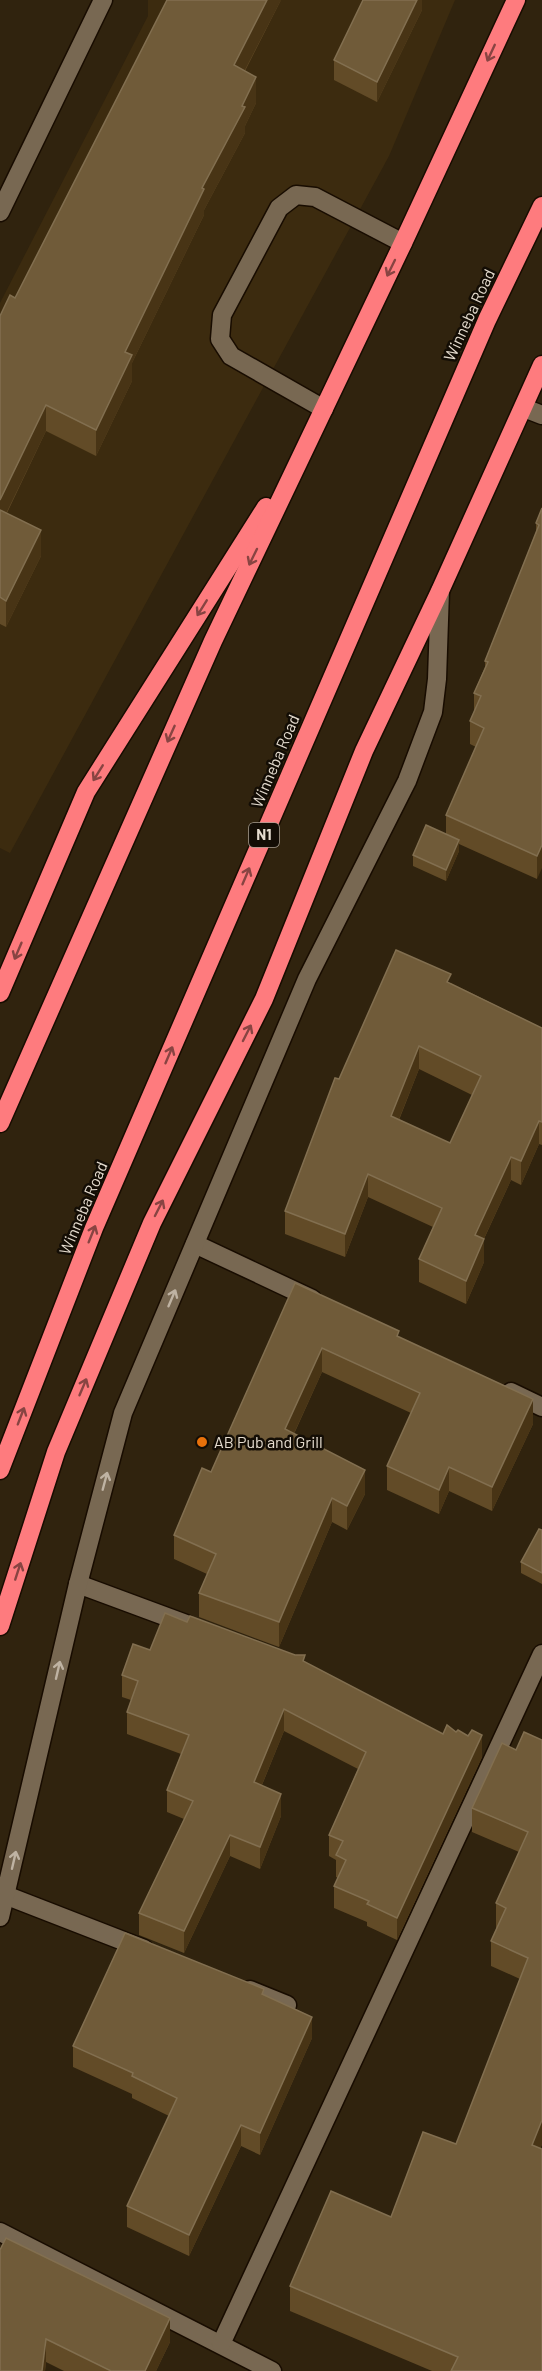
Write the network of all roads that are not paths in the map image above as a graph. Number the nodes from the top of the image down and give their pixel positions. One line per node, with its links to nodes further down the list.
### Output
1 (103, 0): 4 (street)
2 (516, 0): 5 (highway, one-way to 5)
3 (542, 206): 18 (highway, Winneba Road / N1, one-way to 3)
4 (0, 212)
5 (403, 243): 8 (highway, one-way to 8); 8 (street)
6 (542, 365): 7 (highway)
7 (524, 408): 9 (street); 11 (highway)
8 (324, 409): 10 (highway)
9 (542, 415)
10 (312, 435): 12 (highway, one-way to 12); 13 (highway, one-way to 13)
11 (440, 591): 14 (street); 20 (highway, one-way to 11)
12 (0, 993)
13 (0, 1123)
14 (195, 1244): 15 (street); 19 (street, one-way to 14)
15 (325, 1305)
16 (499, 1386): 17 (street)
17 (542, 1407)
18 (0, 1470)
19 (78, 1584): 21 (street); 23 (street, one-way to 19)
20 (0, 1626)
21 (200, 1629)
22 (542, 1654): 29 (street)
23 (5, 1895): 24 (street); 25 (street)
24 (0, 1917)
25 (157, 1954)
26 (233, 1984): 27 (street)
27 (287, 2005)
28 (0, 2232): 29 (street)
29 (221, 2344): 30 (street)
30 (272, 2371)

